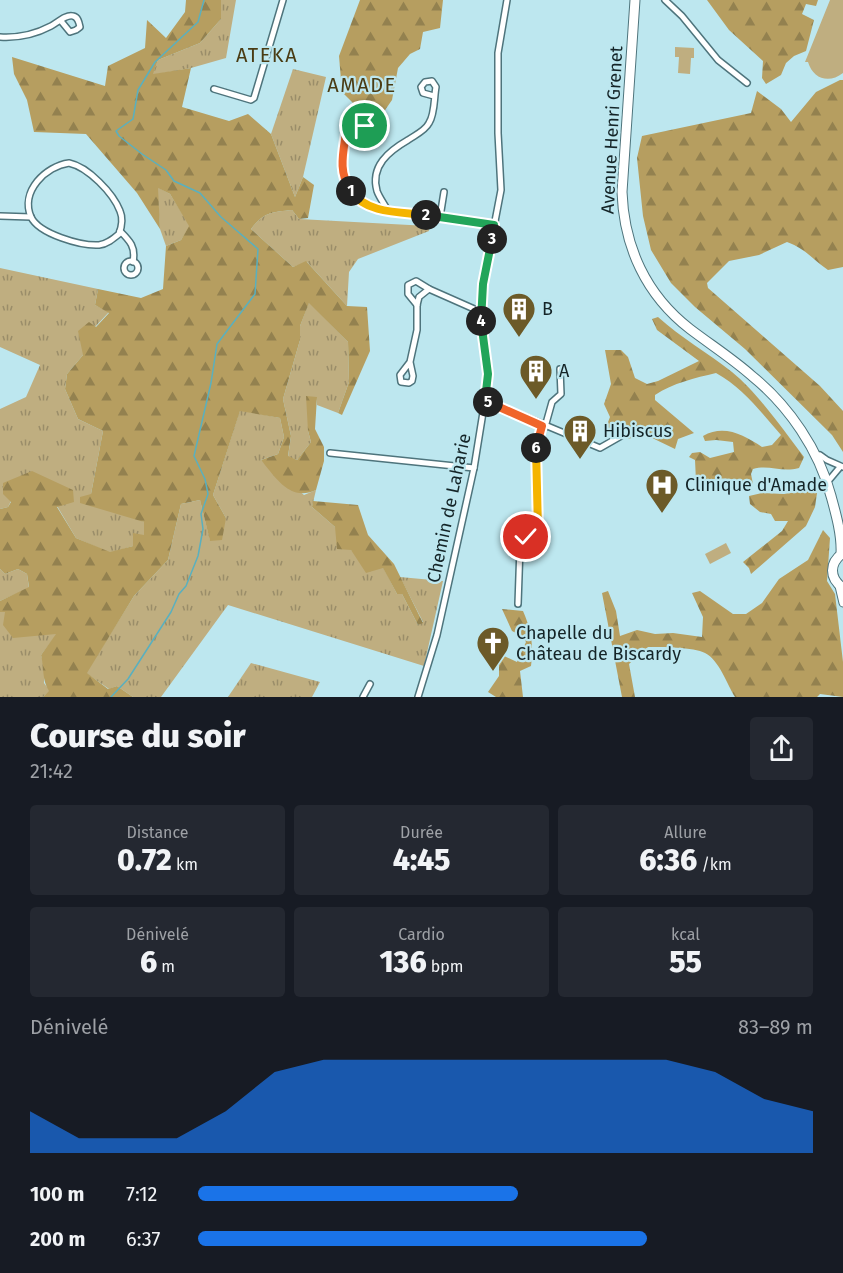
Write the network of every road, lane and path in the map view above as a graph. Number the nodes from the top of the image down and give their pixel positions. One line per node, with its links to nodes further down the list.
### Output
1 (283, 0): 8 (street)
2 (507, 0): 16 (street, Chemin de Laharie)
3 (633, 0): 22 (main road, Avenue Henri Grenet)
4 (666, 0): 7 (street)
5 (61, 21): 6 (street)
6 (0, 37)
7 (747, 83)
8 (214, 89)
9 (434, 96): 12 (street)
10 (346, 133): 12 (street)
11 (444, 192): 15 (street)
12 (388, 211): 15 (street)
13 (0, 216): 14 (street)
14 (31, 217): 17 (street); 17 (street)
15 (440, 217): 16 (street)
16 (494, 225): 21 (street, Chemin de Laharie)
17 (120, 231): 18 (street)
18 (133, 261)
19 (429, 289): 20 (street); 20 (street); 21 (street)
20 (417, 306): 23 (street)
21 (481, 312): 25 (street, Chemin de Laharie)
22 (680, 320): 29 (main road, Avenue Henri Grenet); 34 (main road, Avenue Henri Grenet)
23 (410, 362)
24 (560, 369): 26 (street)
25 (485, 400): 26 (street); 31 (street, Chemin de Laharie)
26 (544, 426): 27 (street); 37 (street)
27 (621, 436)
28 (330, 453): 31 (street)
29 (820, 455): 30 (street); 32 (main road, Avenue Henri Grenet)
30 (841, 467): 32 (street)
31 (474, 468): 40 (street, Chemin de Laharie)
32 (831, 479): 33 (main road, Avenue Henri Grenet)
33 (843, 524)
34 (842, 554): 35 (main road, Avenue Henri Grenet)
35 (841, 587): 36 (street)
36 (843, 603)
37 (518, 604)
38 (370, 684): 39 (street)
39 (363, 697)
40 (418, 697)

